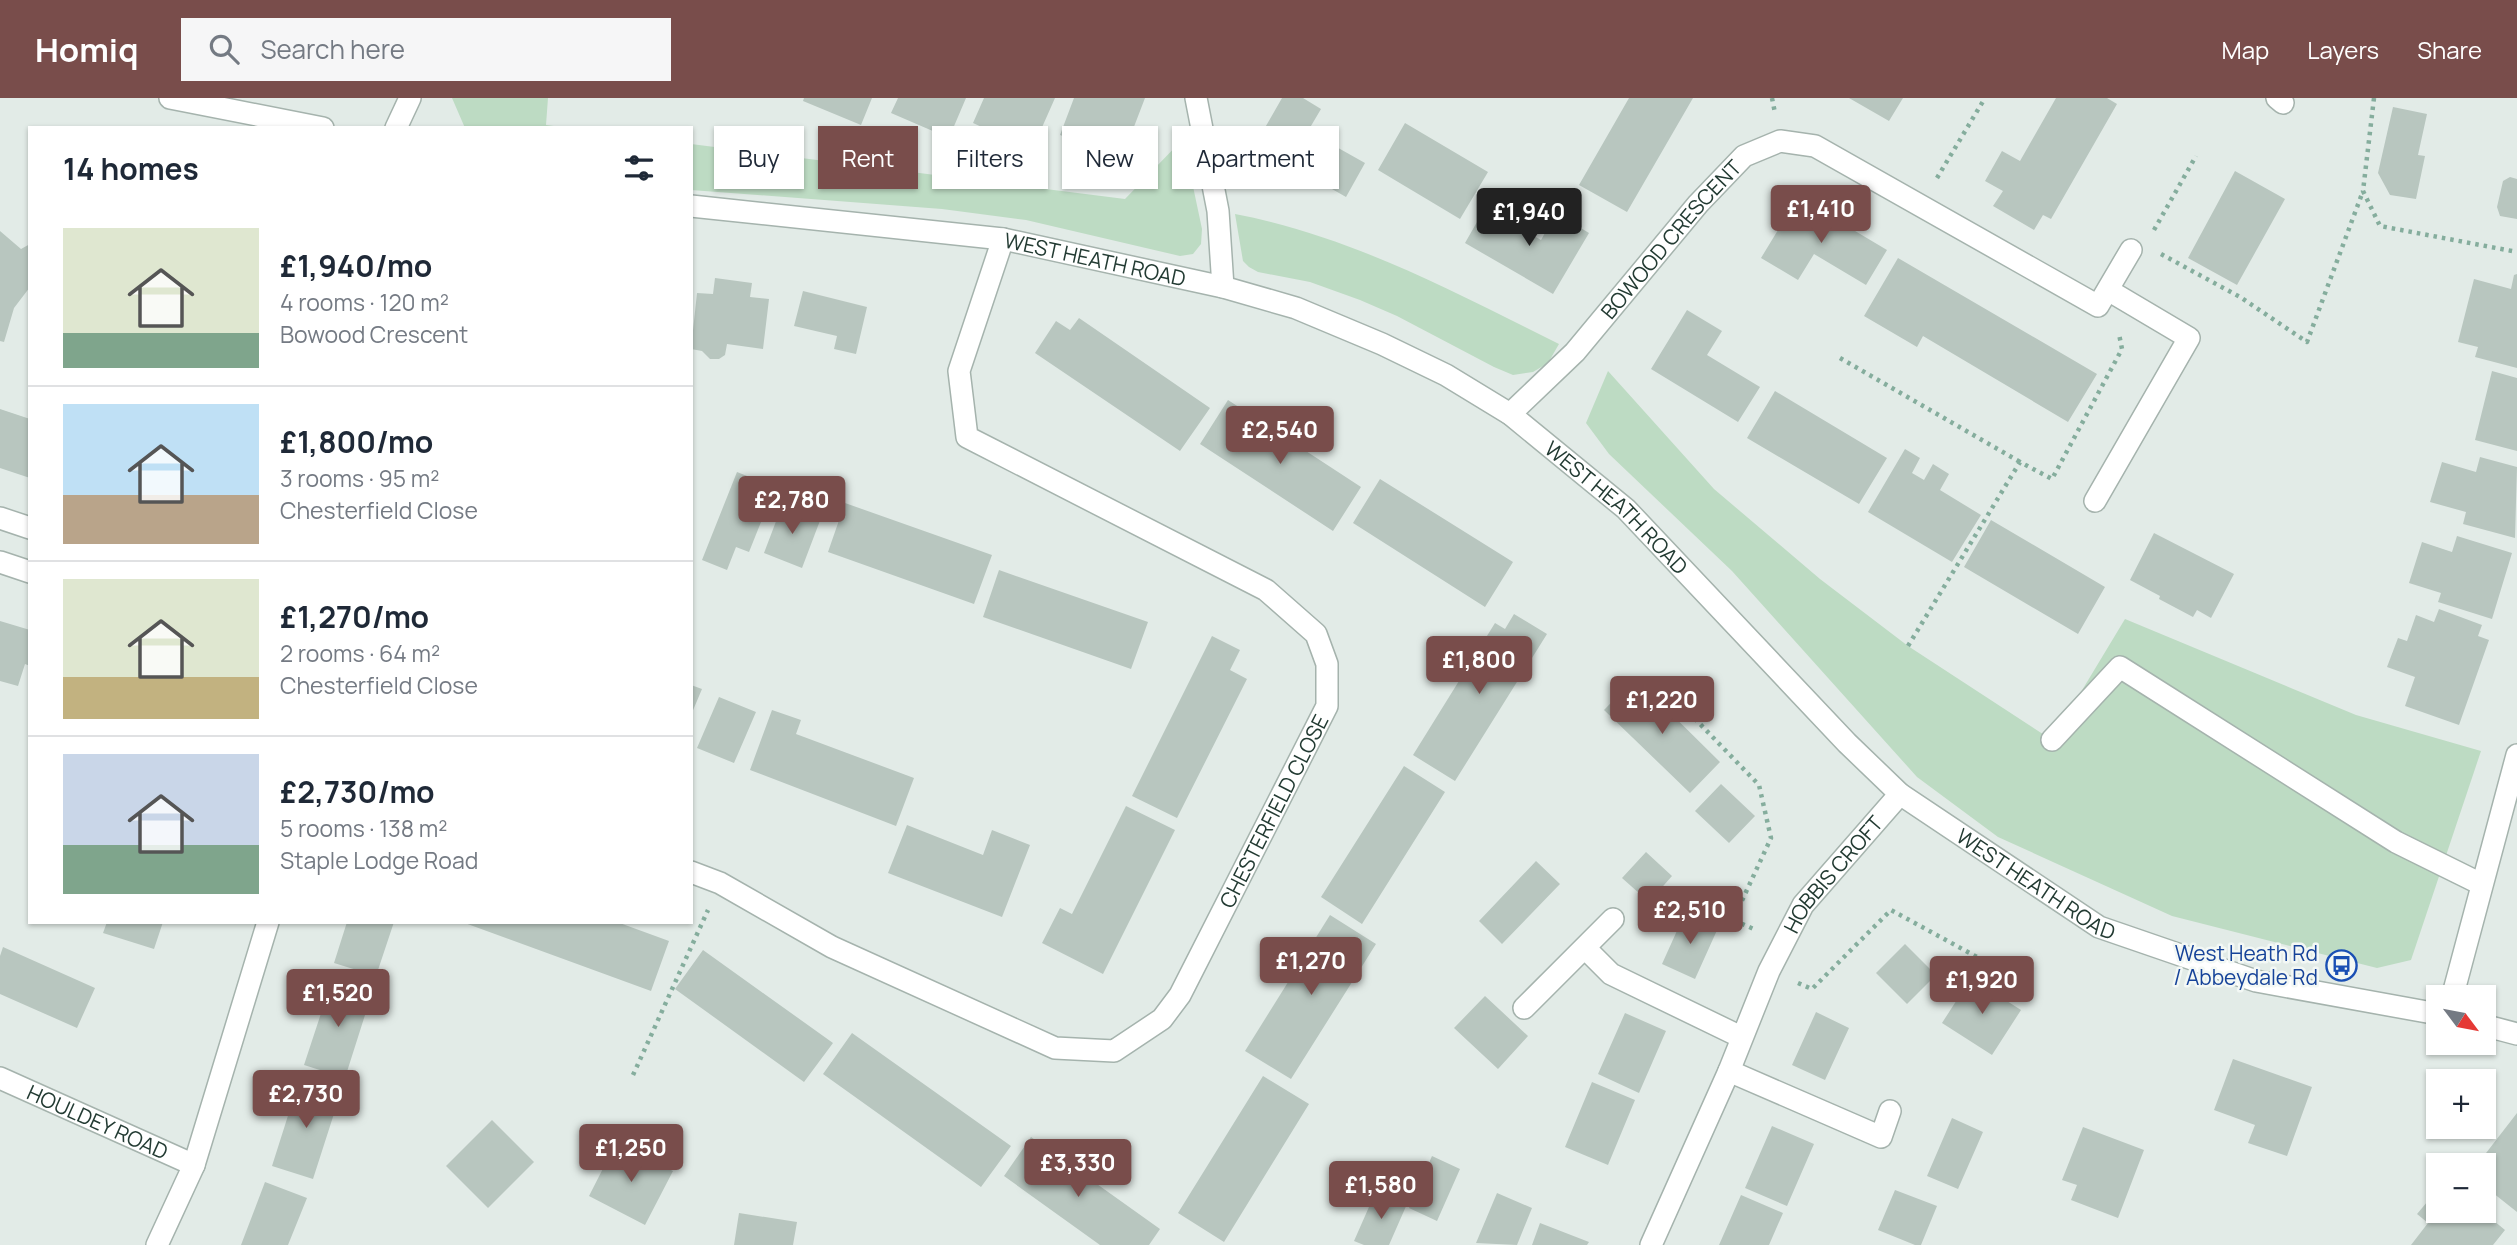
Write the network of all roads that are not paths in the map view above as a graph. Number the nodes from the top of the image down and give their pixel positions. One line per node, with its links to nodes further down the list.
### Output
1 (170, 98): 4 (street)
2 (410, 98): 5 (street)
3 (1195, 98): 9 (street)
4 (313, 126)
5 (397, 126)
6 (693, 206): 7 (street, WEST HEATH ROAD)
7 (1003, 239): 9 (street, WEST HEATH ROAD); 21 (street, CHESTERFIELD CLOSE)
8 (2138, 247): 10 (street)
9 (1223, 287): 11 (street, WEST HEATH ROAD)
10 (2108, 289): 11 (street, BOWOOD CRESCENT); 12 (street)
11 (1510, 414): 19 (street, WEST HEATH ROAD)
12 (2095, 501)
13 (0, 517): 14 (street)
14 (28, 527)
15 (0, 562): 16 (street)
16 (28, 571)
17 (2052, 740): 22 (street)
18 (2517, 755): 20 (street)
19 (1900, 794): 28 (street, WEST HEATH ROAD); 31 (street, HOBBIS CROFT)
20 (2510, 801): 22 (street)
21 (693, 873)
22 (2481, 884): 26 (street)
23 (1613, 919): 25 (street)
24 (267, 924): 35 (street)
25 (1585, 948): 27 (street); 31 (street)
26 (2455, 985)
27 (1524, 1008)
28 (2426, 1012)
29 (2496, 1028): 30 (street)
30 (2517, 1034)
31 (1741, 1037): 32 (street, HOBBIS CROFT)
32 (1729, 1071): 34 (street); 37 (street, HOBBIS CROFT)
33 (0, 1078): 35 (street, HOULDEY ROAD)
34 (1890, 1111)
35 (194, 1165): 36 (street)
36 (157, 1245)
37 (1651, 1245)

